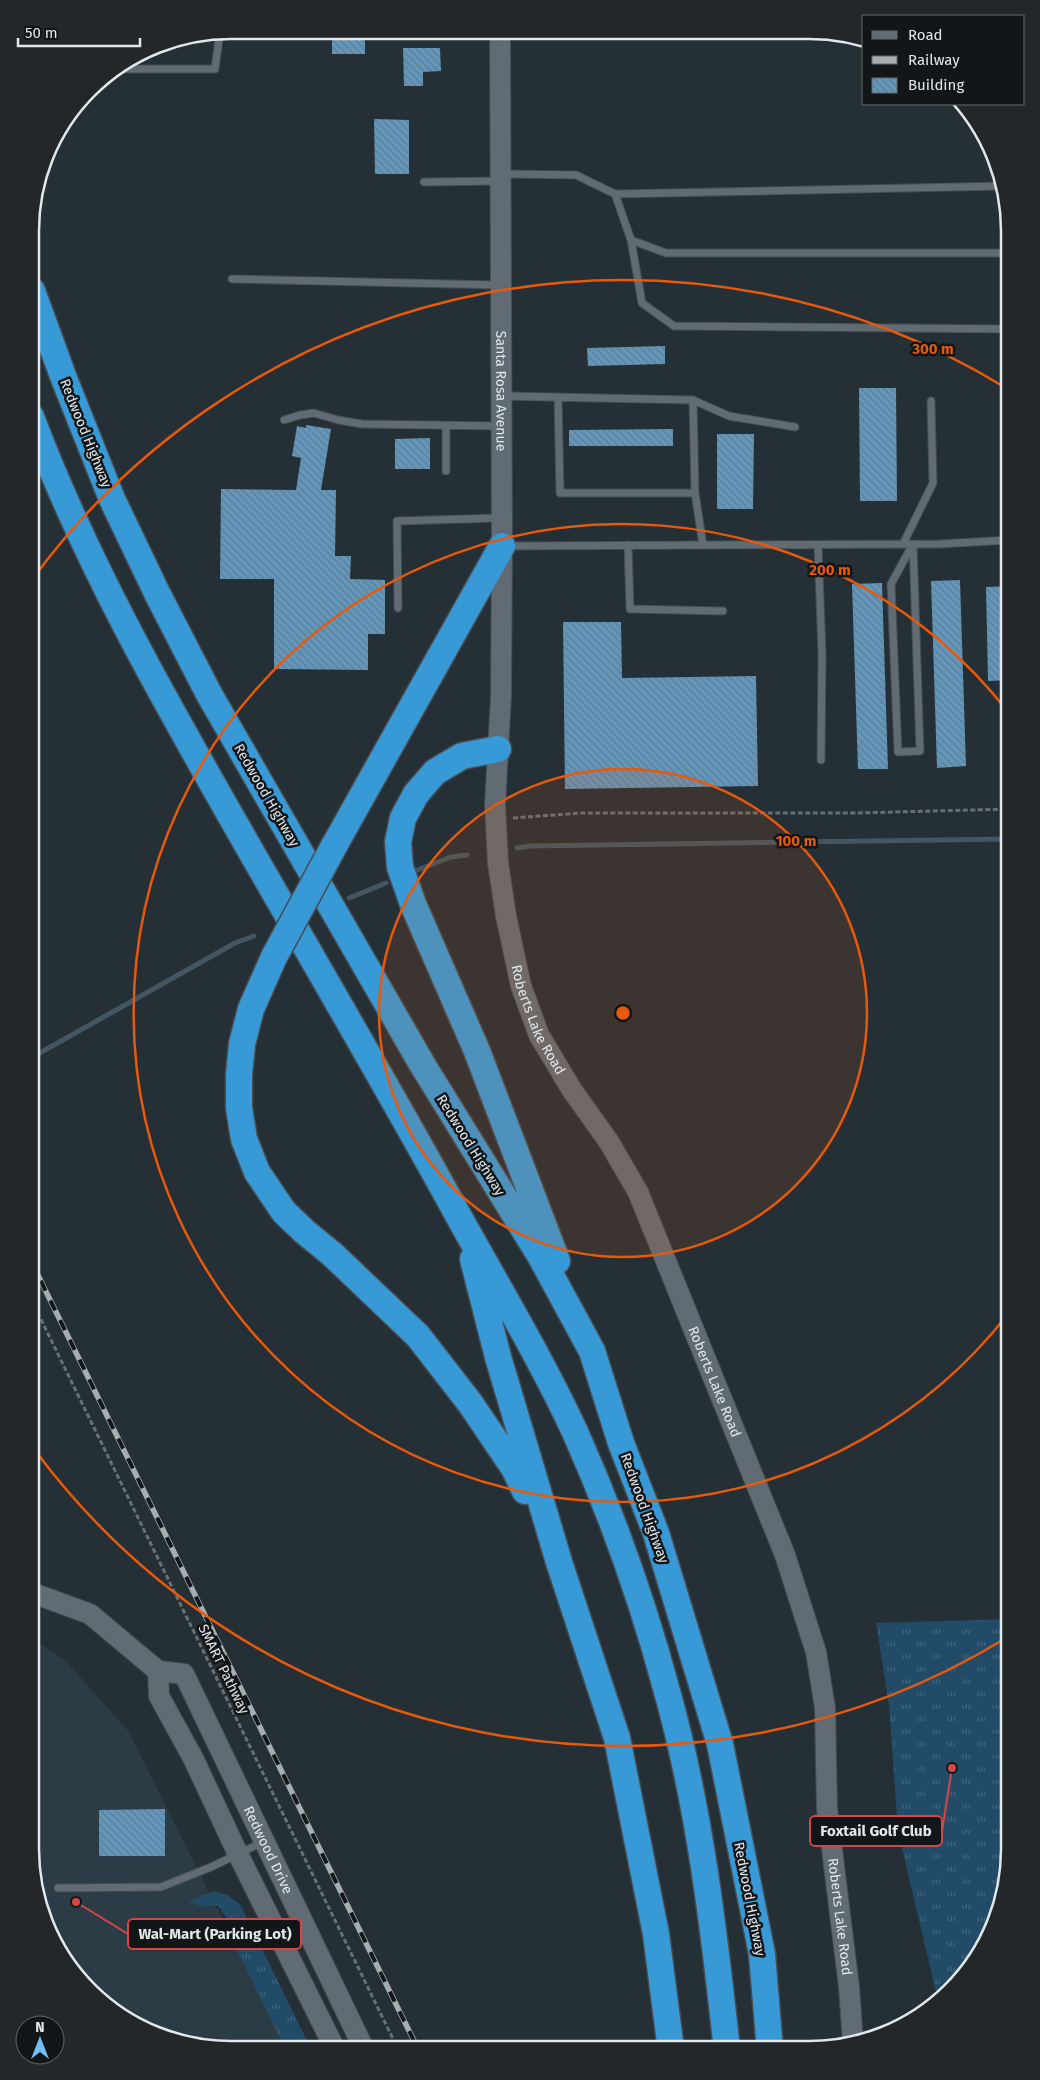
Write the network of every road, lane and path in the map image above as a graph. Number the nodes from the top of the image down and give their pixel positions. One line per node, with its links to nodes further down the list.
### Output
1 (219, 39): 3 (lane)
2 (500, 39): 4 (street, Santa Rosa Avenue)
3 (128, 69)
4 (500, 178): 5 (lane); 7 (lane); 11 (street, Santa Rosa Avenue)
5 (424, 182)
6 (996, 186): 7 (lane)
7 (615, 194): 8 (lane)
8 (630, 240): 9 (lane); 13 (lane)
9 (1001, 253)
10 (232, 279): 11 (lane)
11 (501, 285): 14 (street, Santa Rosa Avenue)
12 (39, 310): 41 (highway, Redwood Highway)
13 (1001, 329)
14 (502, 396): 15 (lane); 20 (street, Santa Rosa Avenue)
15 (558, 397): 16 (lane); 24 (lane)
16 (693, 400): 21 (lane); 24 (lane)
17 (931, 401): 27 (lane)
18 (284, 420): 19 (lane)
19 (446, 426): 20 (lane); 23 (lane)
20 (502, 426): 25 (street, Santa Rosa Avenue)
21 (795, 427)
22 (39, 434): 39 (highway)
23 (446, 471)
24 (695, 493): 29 (lane)
25 (502, 518): 31 (street, Santa Rosa Avenue); 33 (lane)
26 (1001, 540): 28 (lane)
27 (903, 544): 28 (lane); 30 (lane)
28 (913, 544): 28 (lane)
29 (703, 545): 30 (lane); 32 (lane)
30 (818, 545): 36 (lane)
31 (502, 546): 32 (lane); 35 (street, Santa Rosa Avenue); 42 (highway, bridge)
32 (628, 546): 34 (lane)
33 (398, 608)
34 (723, 611)
35 (498, 748): 38 (street, Roberts Lake Road); 41 (highway)
36 (821, 760)
37 (1001, 809): 38 (path)
38 (495, 812): 48 (street, Roberts Lake Road)
39 (465, 1227): 42 (highway); 53 (highway)
40 (39, 1315): 51 (path, SMART Pathway)
41 (592, 1351): 54 (highway, Redwood Highway)
42 (559, 1562): 52 (highway)
43 (39, 1595): 44 (street)
44 (158, 1671): 45 (street, Redwood Drive); 46 (street)
45 (265, 1841): 46 (lane); 50 (street, Redwood Drive)
46 (238, 1854): 47 (lane); 49 (street)
47 (58, 1888)
48 (853, 2036)
49 (331, 2041)
50 (360, 2041)
51 (394, 2041)
52 (670, 2041)
53 (726, 2041)
54 (769, 2041)

